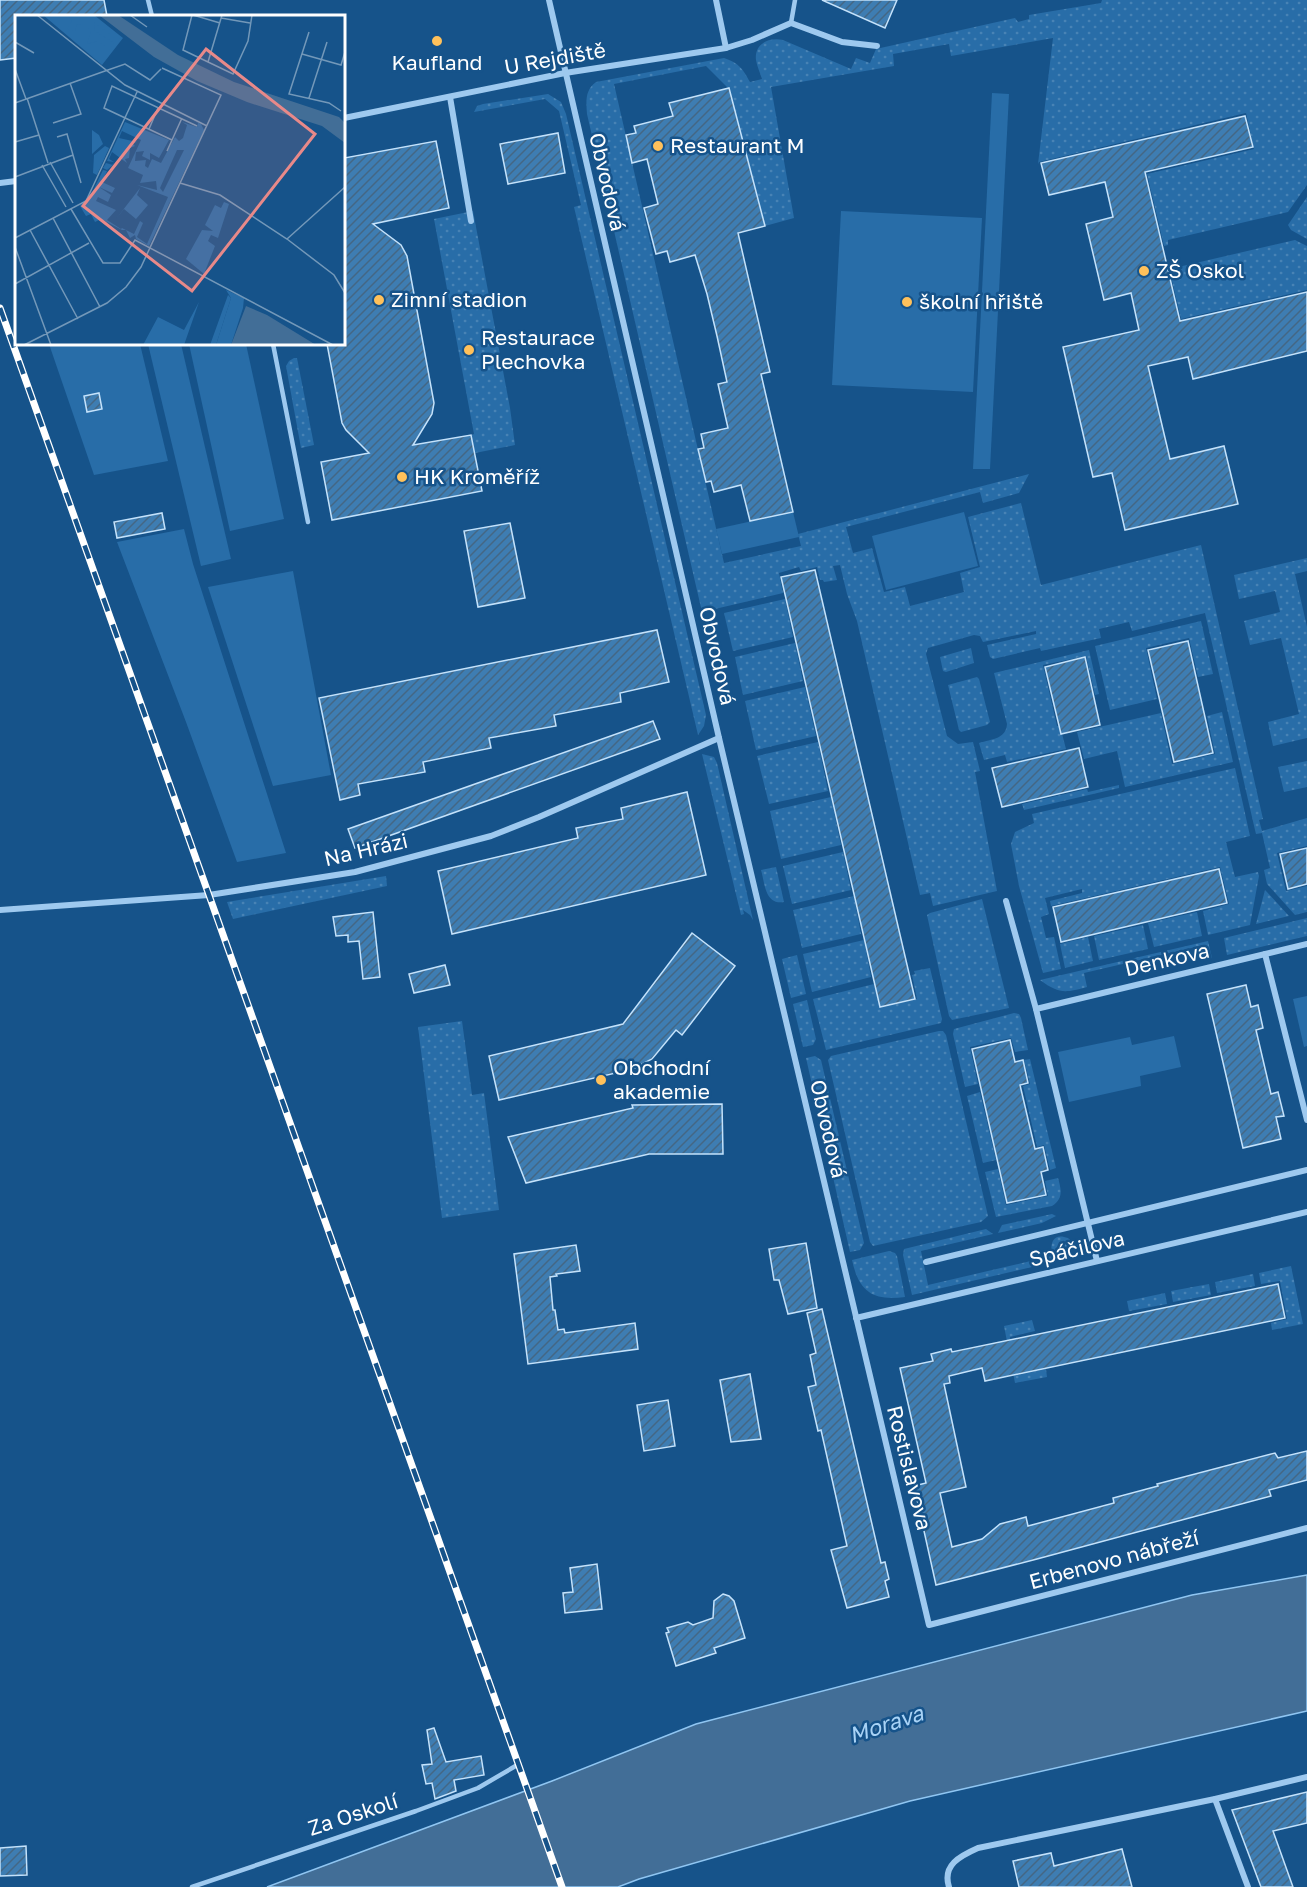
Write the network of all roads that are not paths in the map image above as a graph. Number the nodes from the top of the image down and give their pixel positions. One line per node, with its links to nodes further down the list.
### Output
1 (148, 0): 5 (lane)
2 (549, 0): 9 (street, Obvodová)
3 (716, 0): 8 (street)
4 (795, 0): 6 (lane)
5 (152, 15)
6 (791, 23): 7 (street); 8 (street, U Rejdiště)
7 (877, 46)
8 (726, 48): 9 (street, U Rejdiště)
9 (564, 73): 10 (street, U Rejdiště); 17 (street, Obvodová)
10 (450, 97): 11 (street, U Rejdiště); 14 (street)
11 (345, 118)
12 (15, 181): 13 (street)
13 (0, 183)
14 (471, 221)
15 (273, 345): 16 (lane)
16 (308, 522)
17 (719, 738): 19 (street, Na Hrázi); 29 (street, Obvodová)
18 (1006, 901): 22 (street)
19 (0, 910)
20 (1307, 944): 21 (street, Denkova)
21 (1265, 954): 22 (street, Denkova); 23 (street)
22 (1036, 1009): 26 (street)
23 (1307, 1120)
24 (1307, 1170): 26 (street, Spáčilova)
25 (1307, 1212): 27 (street, Spáčilova)
26 (1087, 1223): 27 (street); 28 (street, Spáčilova)
27 (1097, 1261): 29 (street, Spáčilova)
28 (926, 1262)
29 (856, 1318): 31 (street, Rostislavova)
30 (1307, 1528): 31 (street, Erbenovo nábřeží)
31 (929, 1625)
32 (519, 1764): 35 (lane, Za Oskolí)
33 (1307, 1777): 34 (street)
34 (1215, 1799): 36 (street); 37 (street)
35 (192, 1887)
36 (949, 1887)
37 (1248, 1887)

